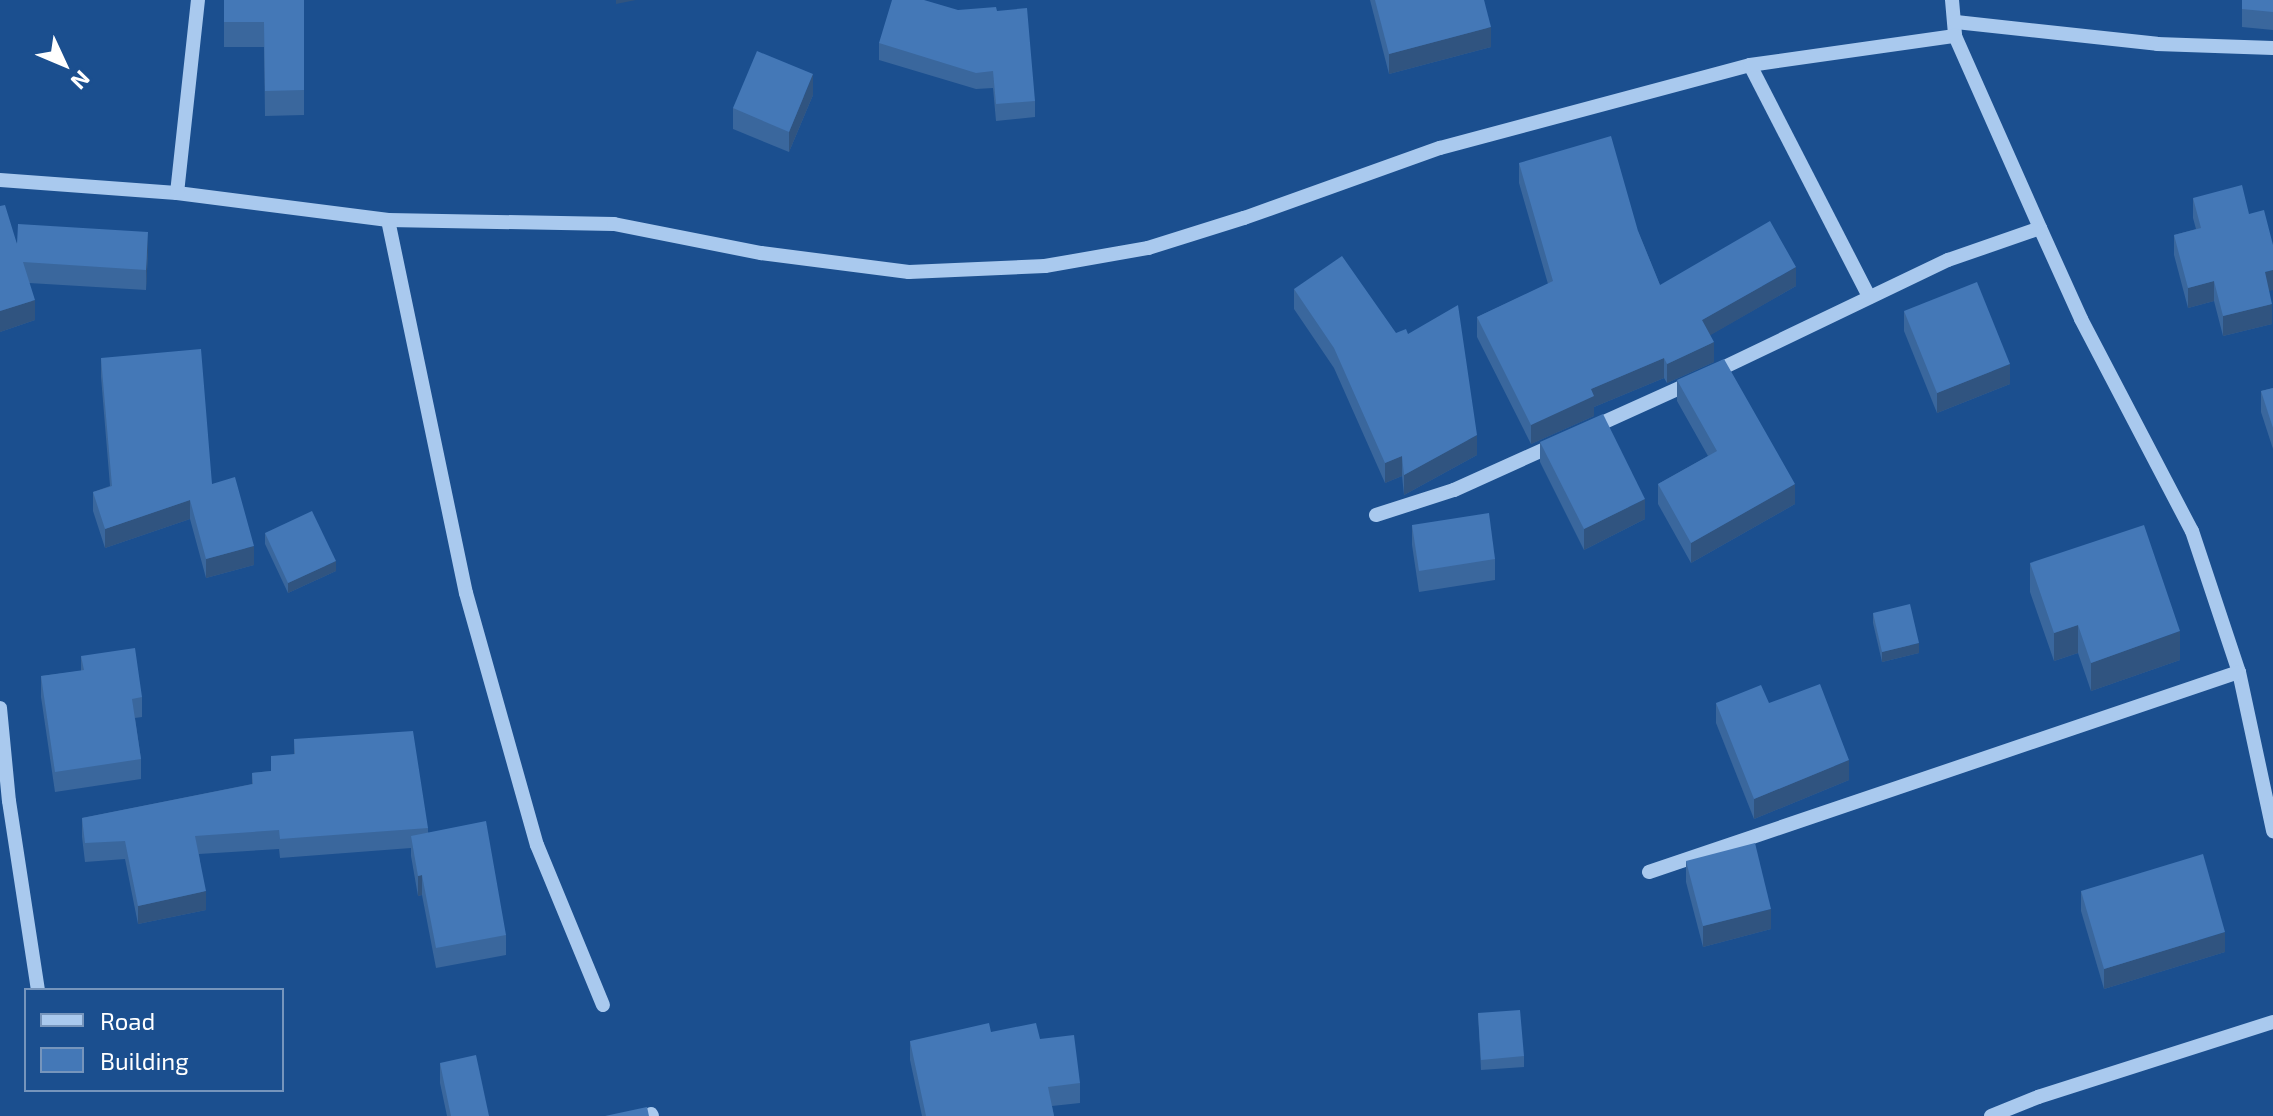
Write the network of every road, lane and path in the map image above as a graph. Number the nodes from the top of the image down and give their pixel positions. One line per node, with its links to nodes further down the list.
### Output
1 (198, 0): 7 (street)
2 (1952, 0): 3 (street)
3 (1956, 29): 4 (street); 5 (street); 9 (street)
4 (2273, 48)
5 (1750, 65): 8 (street); 10 (street)
6 (0, 180): 7 (street)
7 (177, 193): 8 (street)
8 (388, 220): 17 (street)
9 (2040, 228): 10 (street); 12 (street)
10 (1869, 297): 11 (street)
11 (1376, 515)
12 (2239, 672): 14 (street); 15 (street)
13 (0, 708): 16 (street)
14 (2273, 831)
15 (1649, 872)
16 (38, 988)
17 (603, 1005)
18 (2273, 1022): 19 (street)
19 (1991, 1116)

